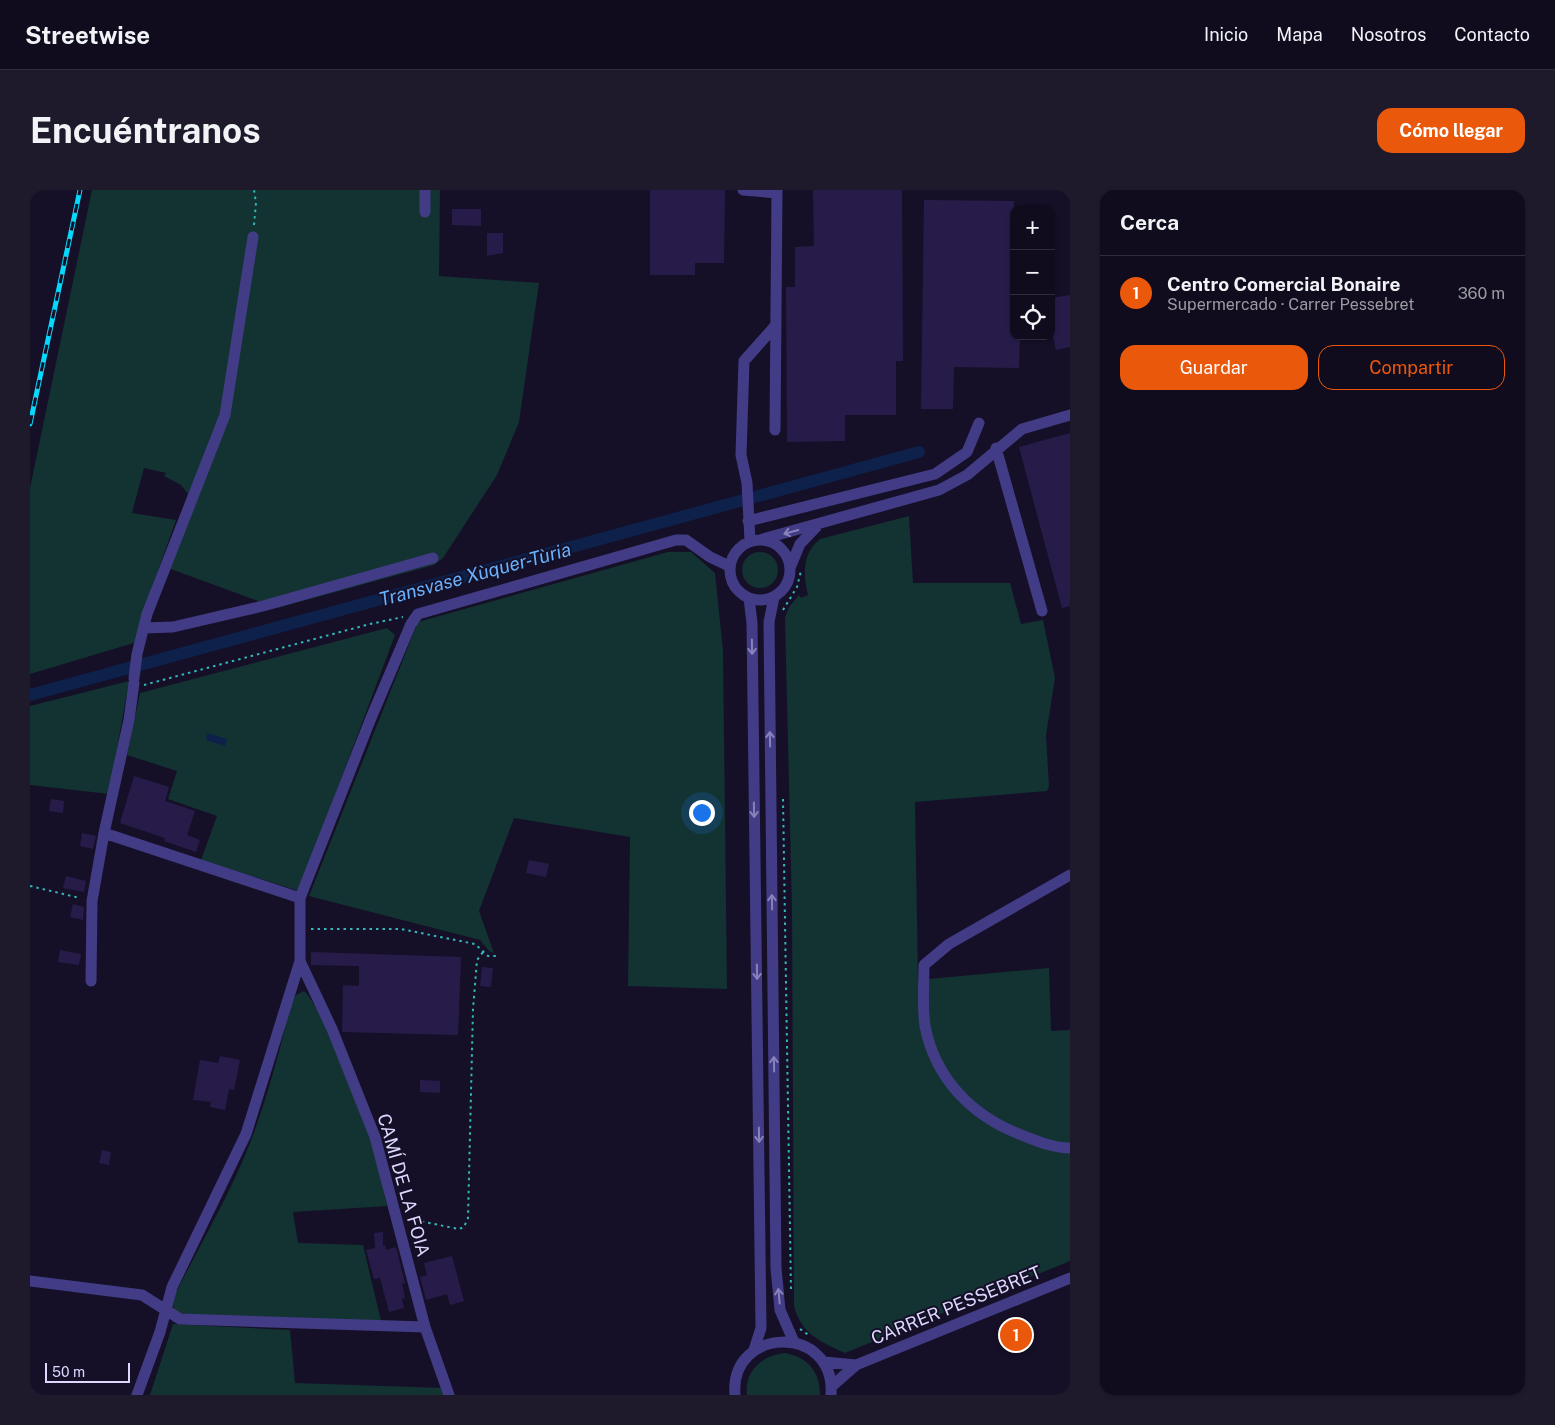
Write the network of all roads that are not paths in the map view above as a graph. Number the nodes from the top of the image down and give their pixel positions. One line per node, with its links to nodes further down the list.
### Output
1 (425, 190): 4 (street)
2 (743, 190): 3 (street)
3 (777, 191): 6 (street)
4 (425, 212)
5 (253, 237): 21 (street)
6 (775, 326): 9 (street); 11 (street)
7 (1070, 415): 10 (street)
8 (979, 422): 11 (street)
9 (775, 430)
10 (996, 448): 12 (street); 20 (street)
11 (748, 518): 14 (street)
12 (819, 524): 13 (street, one-way to 13); 17 (street)
13 (763, 539): 14 (street); 17 (street)
14 (750, 541): 16 (street)
15 (433, 558): 21 (street)
16 (729, 566): 19 (street); 24 (street)
17 (790, 568): 18 (street)
18 (774, 597): 19 (street); 32 (street, one-way to 18)
19 (749, 598): 33 (street, one-way to 33)
20 (1042, 611)
21 (144, 628): 22 (street)
22 (104, 833): 24 (street); 26 (street)
23 (1070, 875): 27 (street)
24 (300, 898): 25 (street)
25 (300, 961): 30 (street); 31 (street, CAMÍ DE LA FOIA)
26 (91, 981)
27 (1070, 1148)
28 (1070, 1278): 35 (street, CARRER PESSEBRET)
29 (30, 1281): 30 (street)
30 (164, 1310): 31 (street); 37 (street)
31 (425, 1327): 38 (street, CAMÍ DE LA FOIA)
32 (794, 1342): 33 (street); 34 (street)
33 (754, 1350): 39 (street)
34 (824, 1362): 35 (street, CARRER PESSEBRET); 36 (street)
35 (856, 1365): 36 (street, CARRER PESSEBRET)
36 (832, 1390)
37 (137, 1395)
38 (449, 1395)
39 (735, 1395)

